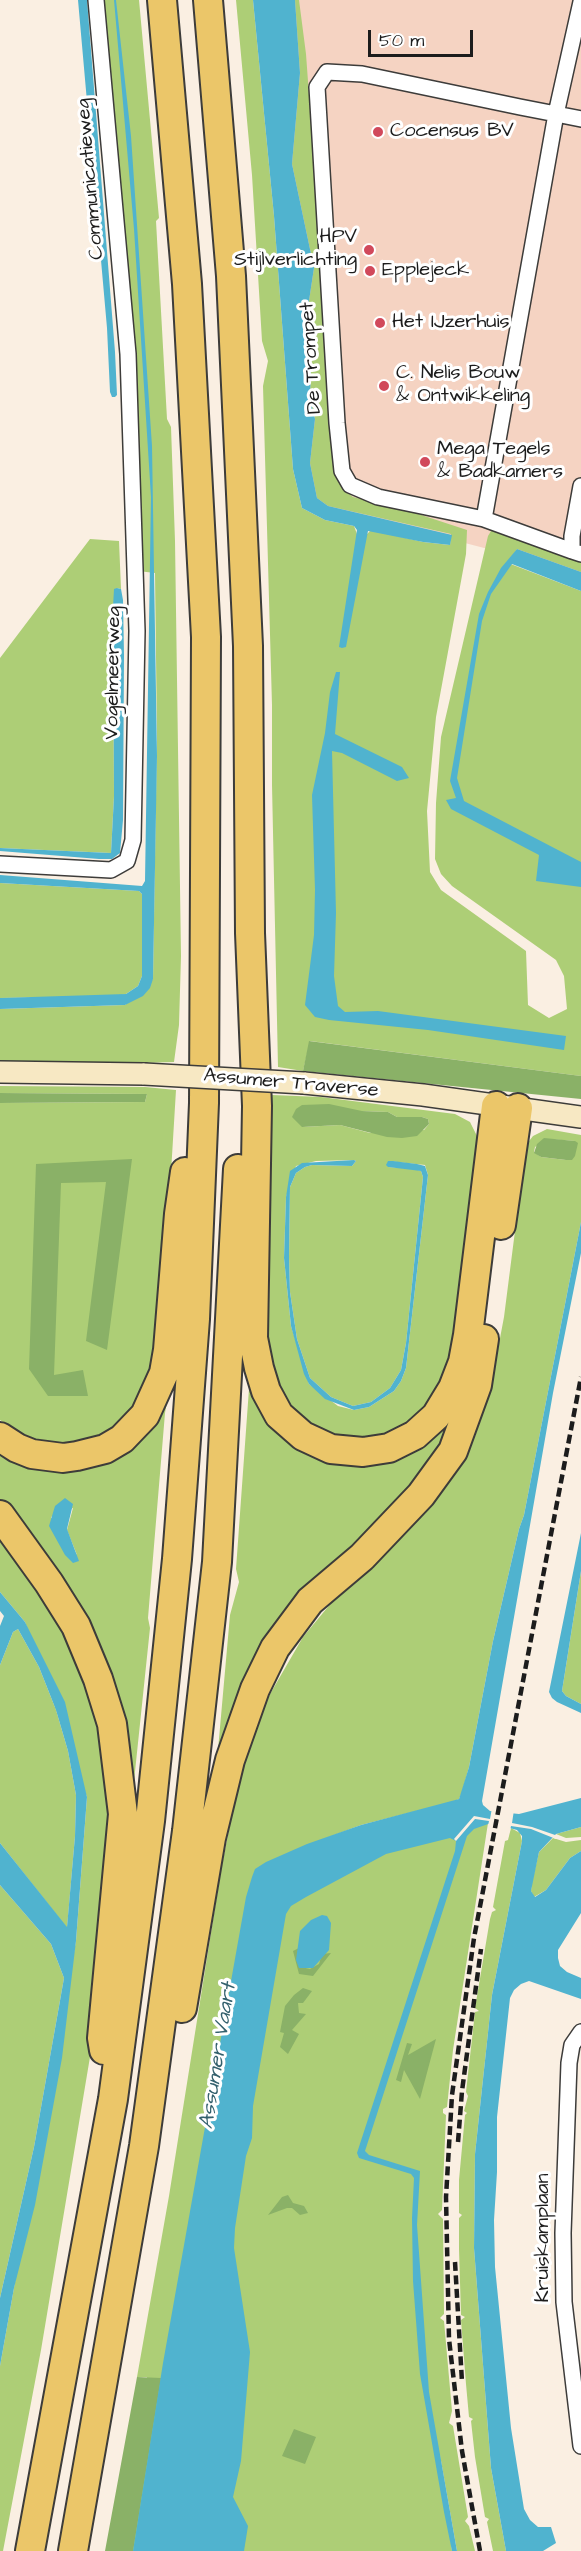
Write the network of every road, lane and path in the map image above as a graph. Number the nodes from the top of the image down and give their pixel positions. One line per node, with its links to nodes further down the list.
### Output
1 (96, 0): 7 (street, Communicatieweg)
2 (162, 0): 14 (highway)
3 (208, 0): 12 (highway)
4 (581, 2): 5 (street)
5 (556, 114): 6 (street, De Trompet); 9 (street); 9 (street, De Trompet)
6 (581, 119)
7 (128, 354): 11 (street, Vogelmeerweg)
8 (581, 486): 10 (street, De Trompet)
9 (484, 519): 10 (street, De Trompet)
10 (576, 552)
11 (0, 864)
12 (250, 933): 15 (highway); 22 (highway)
13 (0, 1072): 15 (main road, Assumer Traverse, bridge)
14 (204, 1103): 17 (highway); 21 (highway)
15 (507, 1107): 16 (main road, Assumer Traverse); 22 (highway)
16 (581, 1117)
17 (0, 1437)
18 (0, 1515): 21 (highway)
19 (581, 2032): 20 (street, Kruiskamplaan)
20 (575, 2065): 23 (street, Kruiskamplaan)
21 (113, 2099): 24 (highway)
22 (144, 2146): 25 (highway)
23 (581, 2446)
24 (30, 2551)
25 (73, 2551)

